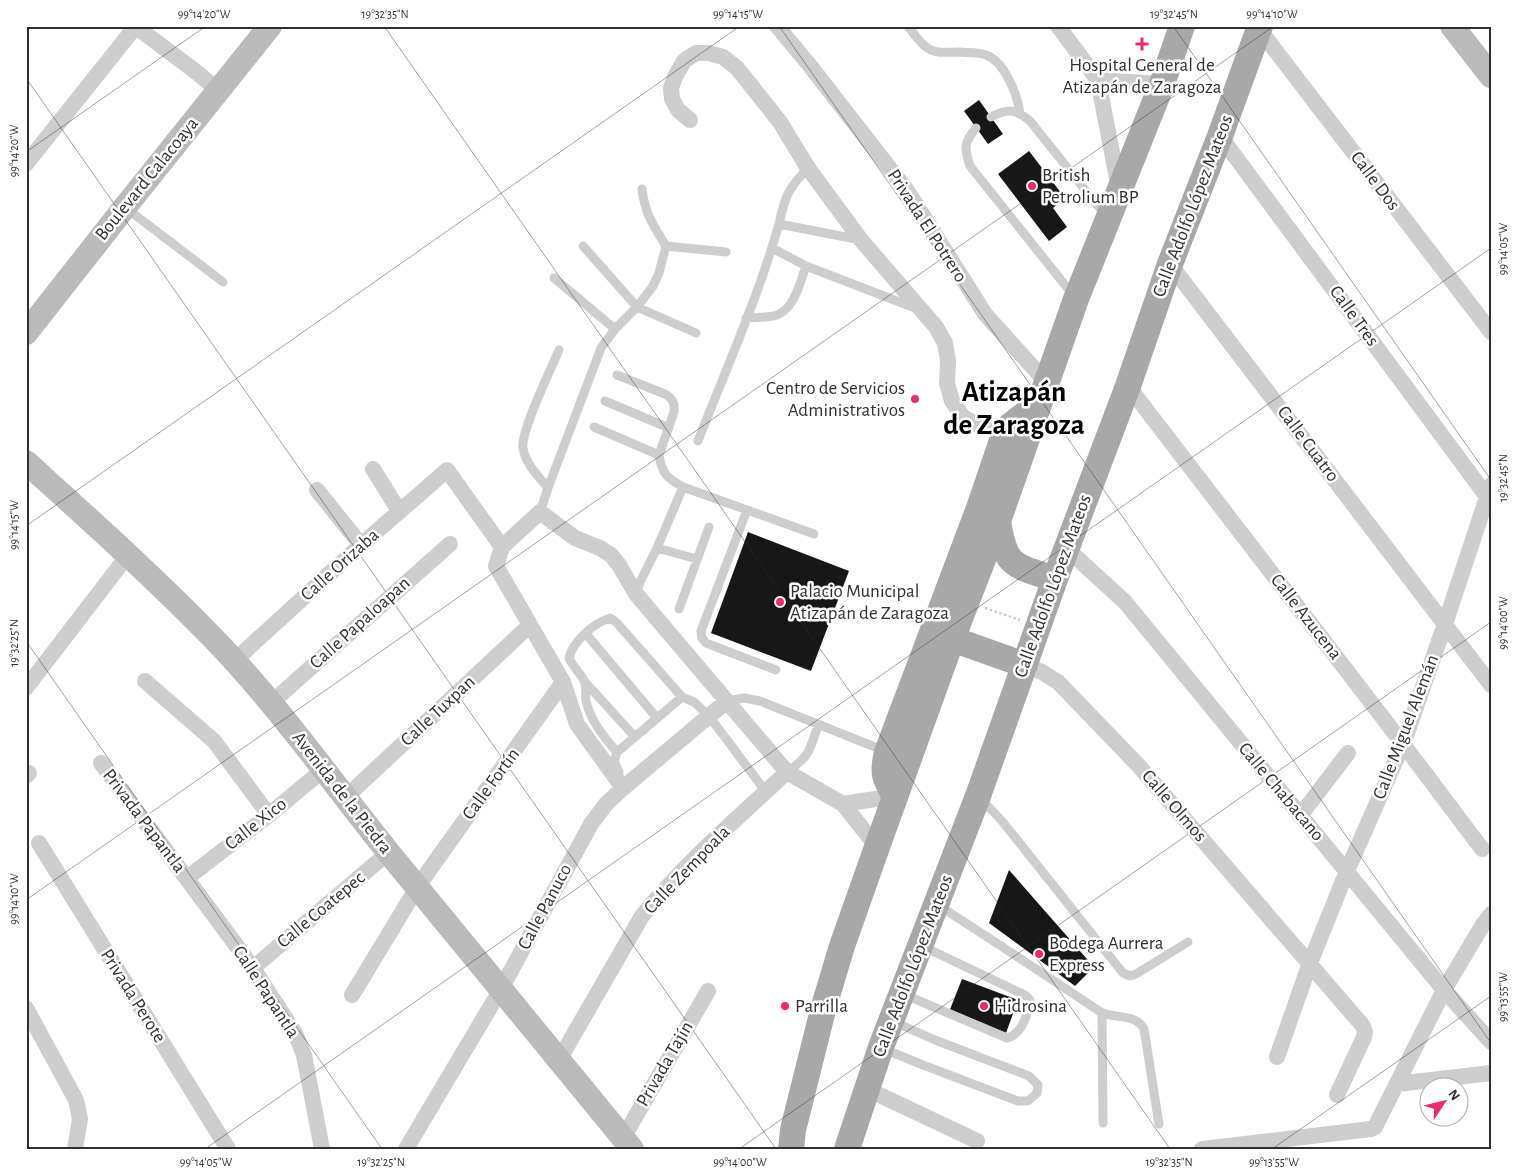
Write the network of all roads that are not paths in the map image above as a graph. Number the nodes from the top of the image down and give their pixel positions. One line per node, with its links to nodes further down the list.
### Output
1 (136, 26): 12 (street); 18 (street)
2 (270, 26): 12 (street, Boulevard Calacoaya)
3 (777, 26): 45 (street, Privada El Potrero)
4 (908, 26): 13 (lane)
5 (1058, 26): 10 (street)
6 (1182, 26): 11 (main road)
7 (1452, 26): 9 (street)
8 (1260, 28): 17 (main road, Calle Adolfo López Mateos); 39 (street, Calle Dos)
9 (1491, 76)
10 (1098, 80): 11 (street); 21 (street)
11 (1162, 84): 21 (main road)
12 (218, 91): 22 (street, Boulevard Calacoaya)
13 (1020, 113): 14 (lane); 23 (lane)
14 (991, 117)
15 (690, 120): 19 (street)
16 (976, 128): 34 (lane)
17 (1220, 136): 30 (main road, Calle Adolfo López Mateos); 57 (street, Calle Tres)
18 (26, 164)
19 (808, 168): 24 (lane); 25 (street)
20 (642, 189): 27 (lane)
21 (1119, 189): 23 (main road)
22 (125, 207): 33 (lane); 40 (street, Boulevard Calacoaya)
23 (1108, 218): 34 (main road)
24 (779, 224): 25 (lane); 28 (lane)
25 (861, 240): 36 (street)
26 (583, 246): 35 (lane)
27 (666, 246): 29 (lane); 35 (lane)
28 (772, 248): 31 (lane); 37 (lane)
29 (726, 252)
30 (1170, 264): 44 (main road, Calle Adolfo López Mateos); 75 (street, Calle Cuatro)
31 (806, 266): 36 (lane); 37 (lane)
32 (554, 278): 38 (lane)
33 (223, 282)
34 (1076, 300): 45 (main road)
35 (637, 307): 38 (lane); 41 (lane)
36 (924, 311): 49 (street)
37 (746, 318): 50 (lane)
38 (615, 329): 55 (lane)
39 (1491, 332)
40 (26, 333)
41 (696, 333)
42 (560, 350): 55 (lane)
43 (617, 375): 48 (lane)
44 (1128, 386): 68 (main road, Calle Adolfo López Mateos); 93 (street, Calle Azucena)
45 (1043, 393): 49 (main road); 61 (main road)
46 (604, 401): 48 (lane)
47 (594, 427): 51 (lane)
48 (669, 428): 51 (lane)
49 (1006, 429): 61 (main road)
50 (698, 441)
51 (659, 455): 54 (lane)
52 (26, 462): 69 (street, Avenida de la Piedra)
53 (373, 469): 59 (street)
54 (683, 487): 58 (lane); 67 (lane)
55 (548, 488): 60 (lane)
56 (317, 490): 65 (street)
57 (1489, 495): 75 (street, Calle Miguel Alemán)
58 (747, 510): 63 (lane); 80 (lane)
59 (399, 511): 65 (street, Calle Orizaba); 66 (street, Calle Orizaba)
60 (540, 512): 66 (street); 72 (street)
61 (989, 515): 71 (main road); 77 (main road); 95 (main road)
62 (708, 527): 70 (lane)
63 (814, 534)
64 (450, 544): 88 (street, Calle Papaloapan)
65 (361, 545): 78 (street, Calle Orizaba)
66 (502, 547): 74 (street)
67 (657, 548): 70 (lane); 72 (lane)
68 (1066, 548): 71 (main road, Calle Adolfo López Mateos); 107 (street, Calle Chabacano)
69 (128, 555): 78 (street, Avenida de la Piedra); 85 (street)
70 (697, 560): 73 (lane)
71 (1054, 579): 79 (main road, Calle Adolfo López Mateos)
72 (636, 594): 87 (street)
73 (679, 609)
74 (530, 624): 82 (street); 104 (street, Calle Tuxpan)
75 (1445, 624): 84 (street, Calle Cuatro); 93 (street, Calle Miguel Alemán)
76 (586, 634): 83 (lane); 86 (lane); 90 (lane)
77 (952, 639): 79 (main road); 102 (main road)
78 (234, 661): 88 (street, Avenida de la Piedra)
79 (1025, 665): 103 (main road, Calle Adolfo López Mateos); 119 (street, Calle Olmos)
80 (776, 670)
81 (145, 681): 106 (street)
82 (563, 682): 100 (street); 114 (street, Calle Fortín)
83 (585, 682): 92 (lane); 94 (lane)
84 (1491, 685)
85 (26, 688)
86 (682, 697): 89 (lane); 90 (lane)
87 (727, 701): 89 (street, Calle Panuco); 91 (lane); 99 (street)
88 (271, 703): 98 (street, Avenida de la Piedra)
89 (709, 716): 100 (street, Calle Panuco); 101 (lane)
90 (658, 718): 92 (lane)
91 (818, 724): 95 (lane); 99 (lane)
92 (635, 737): 94 (lane)
93 (1403, 744): 110 (street, Calle Azucena); 112 (street, Calle Miguel Alemán)
94 (617, 752): 100 (lane)
95 (887, 752): 102 (main road)
96 (1348, 753): 107 (street)
97 (102, 763): 113 (street, Privada Papantla)
98 (324, 769): 104 (street, Avenida de la Piedra); 106 (street, Calle Xico)
99 (787, 772): 101 (street, Calle Zempoala); 105 (street)
100 (625, 786): 121 (street, Calle Panuco)
101 (766, 792): 132 (street, Calle Zempoala)
102 (895, 796): 105 (street); 109 (main road)
103 (978, 796): 115 (main road, Calle Adolfo López Mateos); 117 (lane)
104 (346, 797): 111 (street, Avenida de la Piedra)
105 (843, 804): 109 (street)
106 (269, 815): 113 (street, Calle Xico)
107 (1300, 816): 112 (street, Calle Chabacano)
108 (39, 843): 144 (street, Privada Perote)
109 (877, 847): 141 (main road)
110 (1482, 849)
111 (389, 852): 114 (street, Avenida de la Piedra); 120 (street, Calle Coatepec)
112 (1347, 871): 119 (street, Calle Miguel Alemán); 122 (street, Calle Chabacano)
113 (187, 878): 120 (street, Calle Papantla)
114 (418, 886): 121 (street, Avenida de la Piedra); 125 (street, Calle Fortín)
115 (936, 903): 118 (main road, Calle Adolfo López Mateos); 127 (lane)
116 (1491, 914): 122 (street)
117 (1188, 942)
118 (921, 945): 124 (main road, Calle Adolfo López Mateos); 124 (lane)
119 (1310, 963): 131 (street, Calle Miguel Alemán); 136 (street, Calle Olmos)
120 (253, 968): 145 (street, Calle Papantla)
121 (501, 989): 132 (street, Avenida de la Piedra); 146 (street, Calle Panuco)
122 (1444, 990): 129 (street, Calle Chabacano); 134 (street)
123 (708, 991): 140 (street, Privada Tajín)
124 (902, 994): 128 (main road, Calle Adolfo López Mateos)
125 (352, 995)
126 (26, 1008): 143 (street)
127 (1102, 1013): 137 (lane); 138 (lane)
128 (892, 1021): 130 (main road, Calle Adolfo López Mateos); 130 (lane)
129 (1491, 1042)
130 (881, 1048): 135 (main road, Calle Adolfo López Mateos)
131 (1277, 1057)
132 (559, 1060): 140 (street, Avenida de la Piedra)
133 (1491, 1074): 134 (street)
134 (1397, 1084): 147 (street)
135 (867, 1089): 139 (street); 142 (main road, Calle Adolfo López Mateos)
136 (1337, 1095)
137 (1103, 1123)
138 (1159, 1124)
139 (977, 1141)
140 (627, 1143)
141 (793, 1145)
142 (847, 1148)
143 (75, 1149)
144 (228, 1149)
145 (322, 1149)
146 (406, 1149)
147 (1202, 1149)

